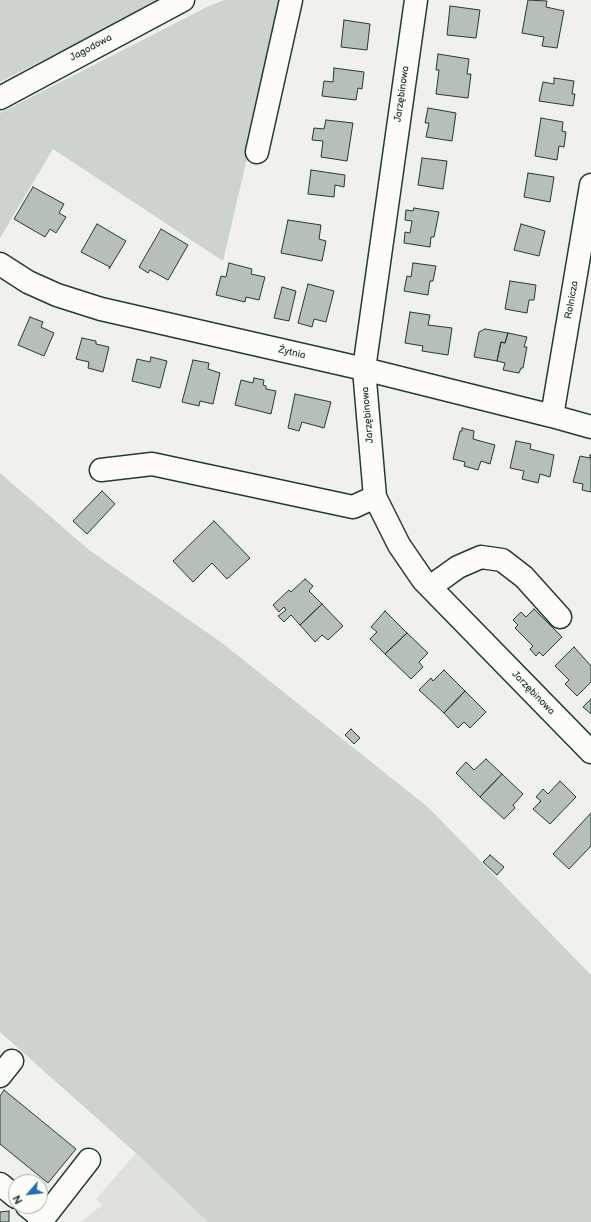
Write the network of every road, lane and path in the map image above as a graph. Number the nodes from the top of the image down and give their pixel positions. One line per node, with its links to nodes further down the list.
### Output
1 (183, 0): 4 (street, Jagodowa)
2 (291, 0): 5 (street)
3 (416, 0): 8 (street, Jarzębinowa)
4 (0, 98)
5 (257, 152)
6 (591, 185): 9 (street, Rolnicza)
7 (0, 264): 8 (street, Żytnia)
8 (364, 369): 9 (street, Żytnia); 12 (street, Jarzębinowa)
9 (552, 416): 10 (street, Żytnia)
10 (591, 427)
11 (101, 470): 12 (street)
12 (375, 497): 13 (street, Jarzębinowa)
13 (430, 587): 14 (street); 15 (street, Jarzębinowa)
14 (560, 617)
15 (591, 752)
16 (89, 1160): 19 (street)
17 (0, 1184): 18 (street)
18 (8, 1190)
19 (36, 1216)

